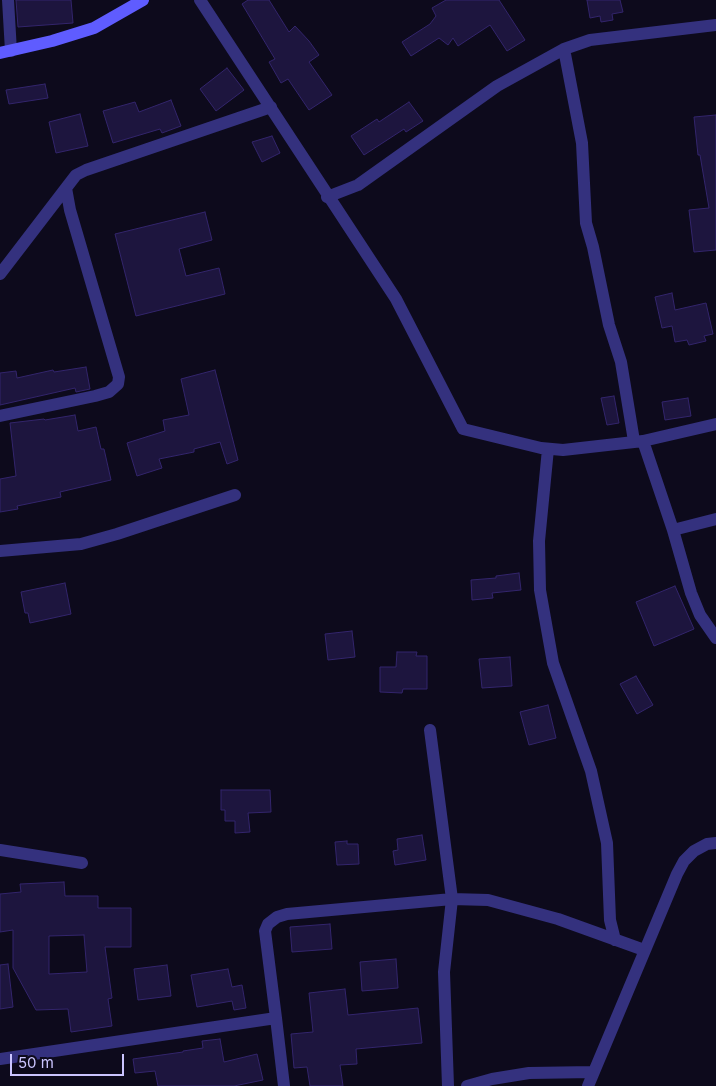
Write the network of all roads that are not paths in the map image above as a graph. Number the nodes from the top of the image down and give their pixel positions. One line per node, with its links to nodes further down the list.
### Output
1 (8, 0): 6 (street)
2 (143, 0): 6 (street)
3 (200, 0): 7 (street)
4 (716, 24): 5 (street)
5 (564, 49): 9 (street); 13 (street)
6 (6, 52)
7 (271, 107): 8 (street); 9 (street)
8 (66, 188): 10 (street); 11 (street)
9 (327, 197): 14 (street)
10 (0, 274)
11 (0, 416)
12 (716, 424): 13 (street)
13 (638, 441): 14 (street); 17 (street)
14 (548, 448): 25 (street)
15 (235, 495): 18 (street)
16 (716, 519): 17 (street)
17 (674, 530): 19 (street)
18 (0, 551)
19 (716, 638)
20 (430, 730): 24 (street)
21 (716, 843): 26 (street)
22 (0, 850): 23 (street)
23 (82, 863)
24 (452, 899): 25 (street); 27 (street); 31 (street)
25 (615, 940): 26 (street)
26 (644, 950): 29 (street)
27 (276, 1018): 28 (street); 30 (street)
28 (0, 1059)
29 (594, 1072): 32 (street); 33 (street)
30 (284, 1086)
31 (448, 1086)
32 (467, 1086)
33 (588, 1086)

